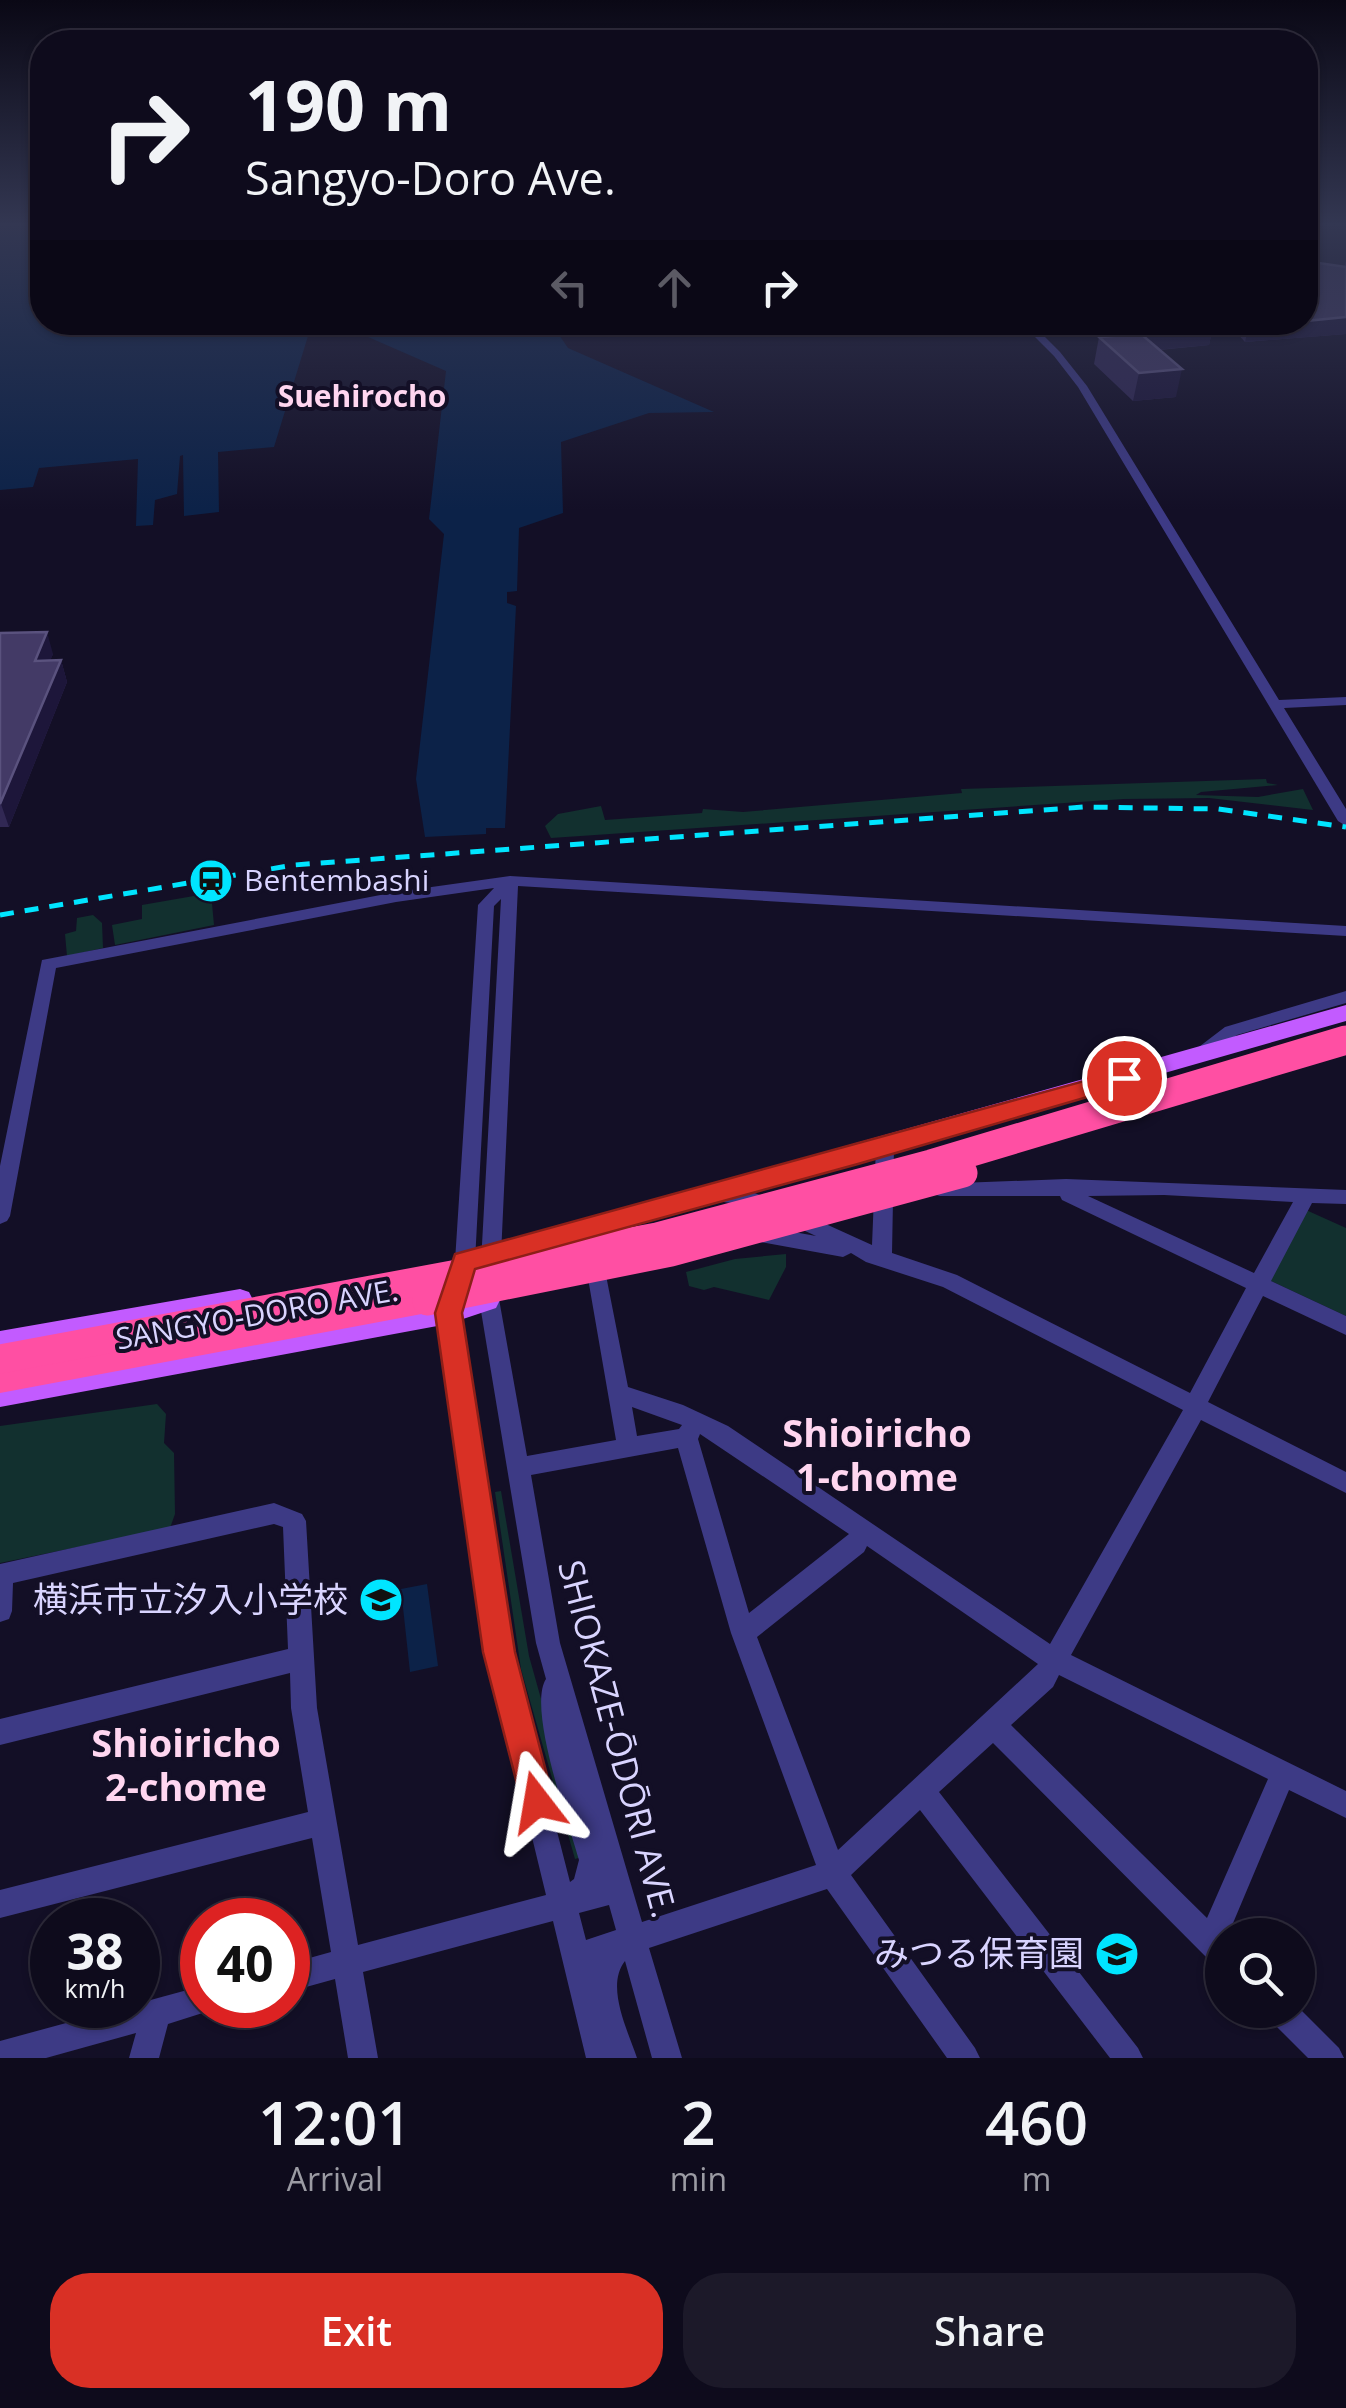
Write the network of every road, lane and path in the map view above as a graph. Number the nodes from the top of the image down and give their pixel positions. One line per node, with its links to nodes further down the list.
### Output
1 (1037, 335): 3 (street)
2 (1346, 701): 3 (street)
3 (1278, 704): 4 (street)
4 (1346, 822)
5 (510, 881): 6 (street); 20 (street); 23 (street)
6 (1346, 931)
7 (1346, 996): 11 (street)
8 (1346, 1013): 11 (main road, SANGYO-DORO AVE.)
9 (1346, 1040): 30 (highway, bridge)
10 (1346, 1057): 31 (highway, bridge)
11 (1192, 1059): 12 (main road, SANGYO-DORO AVE.)
12 (885, 1147): 13 (main road, SANGYO-DORO AVE.); 15 (street)
13 (858, 1155): 17 (main road, SANGYO-DORO AVE.); 19 (main road, SANGYO-DORO AVE.)
14 (1066, 1186): 15 (street); 16 (street); 25 (street)
15 (884, 1190): 22 (street)
16 (1307, 1194): 18 (street); 25 (street)
17 (715, 1195): 19 (street); 23 (main road, SANGYO-DORO AVE.)
18 (1346, 1198)
19 (760, 1202): 21 (main road, SANGYO-DORO AVE.); 22 (street)
20 (0, 1216)
21 (670, 1234): 22 (street); 24 (main road, SANGYO-DORO AVE.)
22 (882, 1258): 34 (street)
23 (478, 1259): 26 (street, SHIOKAZE-ŌDŌRI AVE.); 27 (street); 29 (main road, SANGYO-DORO AVE.)
24 (595, 1261): 26 (main road, SANGYO-DORO AVE.); 32 (street)
25 (1260, 1285): 28 (street); 34 (street)
26 (490, 1299): 27 (main road, SANGYO-DORO AVE.); 37 (street, SHIOKAZE-ŌDŌRI AVE.)
27 (448, 1313): 33 (main road, SANGYO-DORO AVE.); 54 (street)
28 (1346, 1326)
29 (0, 1342)
30 (0, 1359)
31 (0, 1380)
32 (617, 1393): 35 (street); 36 (street)
33 (0, 1396)
34 (1195, 1406): 38 (street); 45 (street)
35 (692, 1429): 36 (street); 39 (street); 42 (street)
36 (628, 1447): 37 (street)
37 (518, 1468): 43 (street, SHIOKAZE-ŌDŌRI AVE.)
38 (1346, 1483)
39 (862, 1532): 42 (street); 45 (street)
40 (0, 1575): 41 (street); 44 (street)
41 (0, 1611)
42 (743, 1633): 52 (street)
43 (548, 1643): 53 (street, SHIOKAZE-ŌDŌRI AVE.); 54 (street)
44 (302, 1658): 47 (street); 51 (street)
45 (1054, 1660): 46 (street); 48 (street)
46 (994, 1726): 49 (street); 57 (street)
47 (0, 1732)
48 (1283, 1774): 50 (street); 56 (street)
49 (922, 1790): 52 (street); 72 (street)
50 (1346, 1804)
51 (322, 1822): 55 (street); 60 (street)
52 (833, 1873): 58 (street); 71 (street)
53 (618, 1889): 54 (street); 58 (street, SHIOKAZE-ŌDŌRI AVE.)
54 (563, 1903): 59 (street); 60 (street)
55 (0, 1904)
56 (1228, 1918)
57 (1205, 1935)
58 (632, 1937): 59 (street); 69 (street); 70 (street, SHIOKAZE-ŌDŌRI AVE.)
59 (575, 1958): 68 (street)
60 (347, 1963): 61 (street); 67 (street)
61 (310, 1972)
62 (98, 2028): 65 (street)
63 (152, 2028): 66 (street)
64 (1298, 2028): 73 (street)
65 (0, 2056)
66 (144, 2058)
67 (363, 2058)
68 (601, 2058)
69 (622, 2058)
70 (667, 2058)
71 (965, 2058)
72 (1128, 2058)
73 (1328, 2058)

